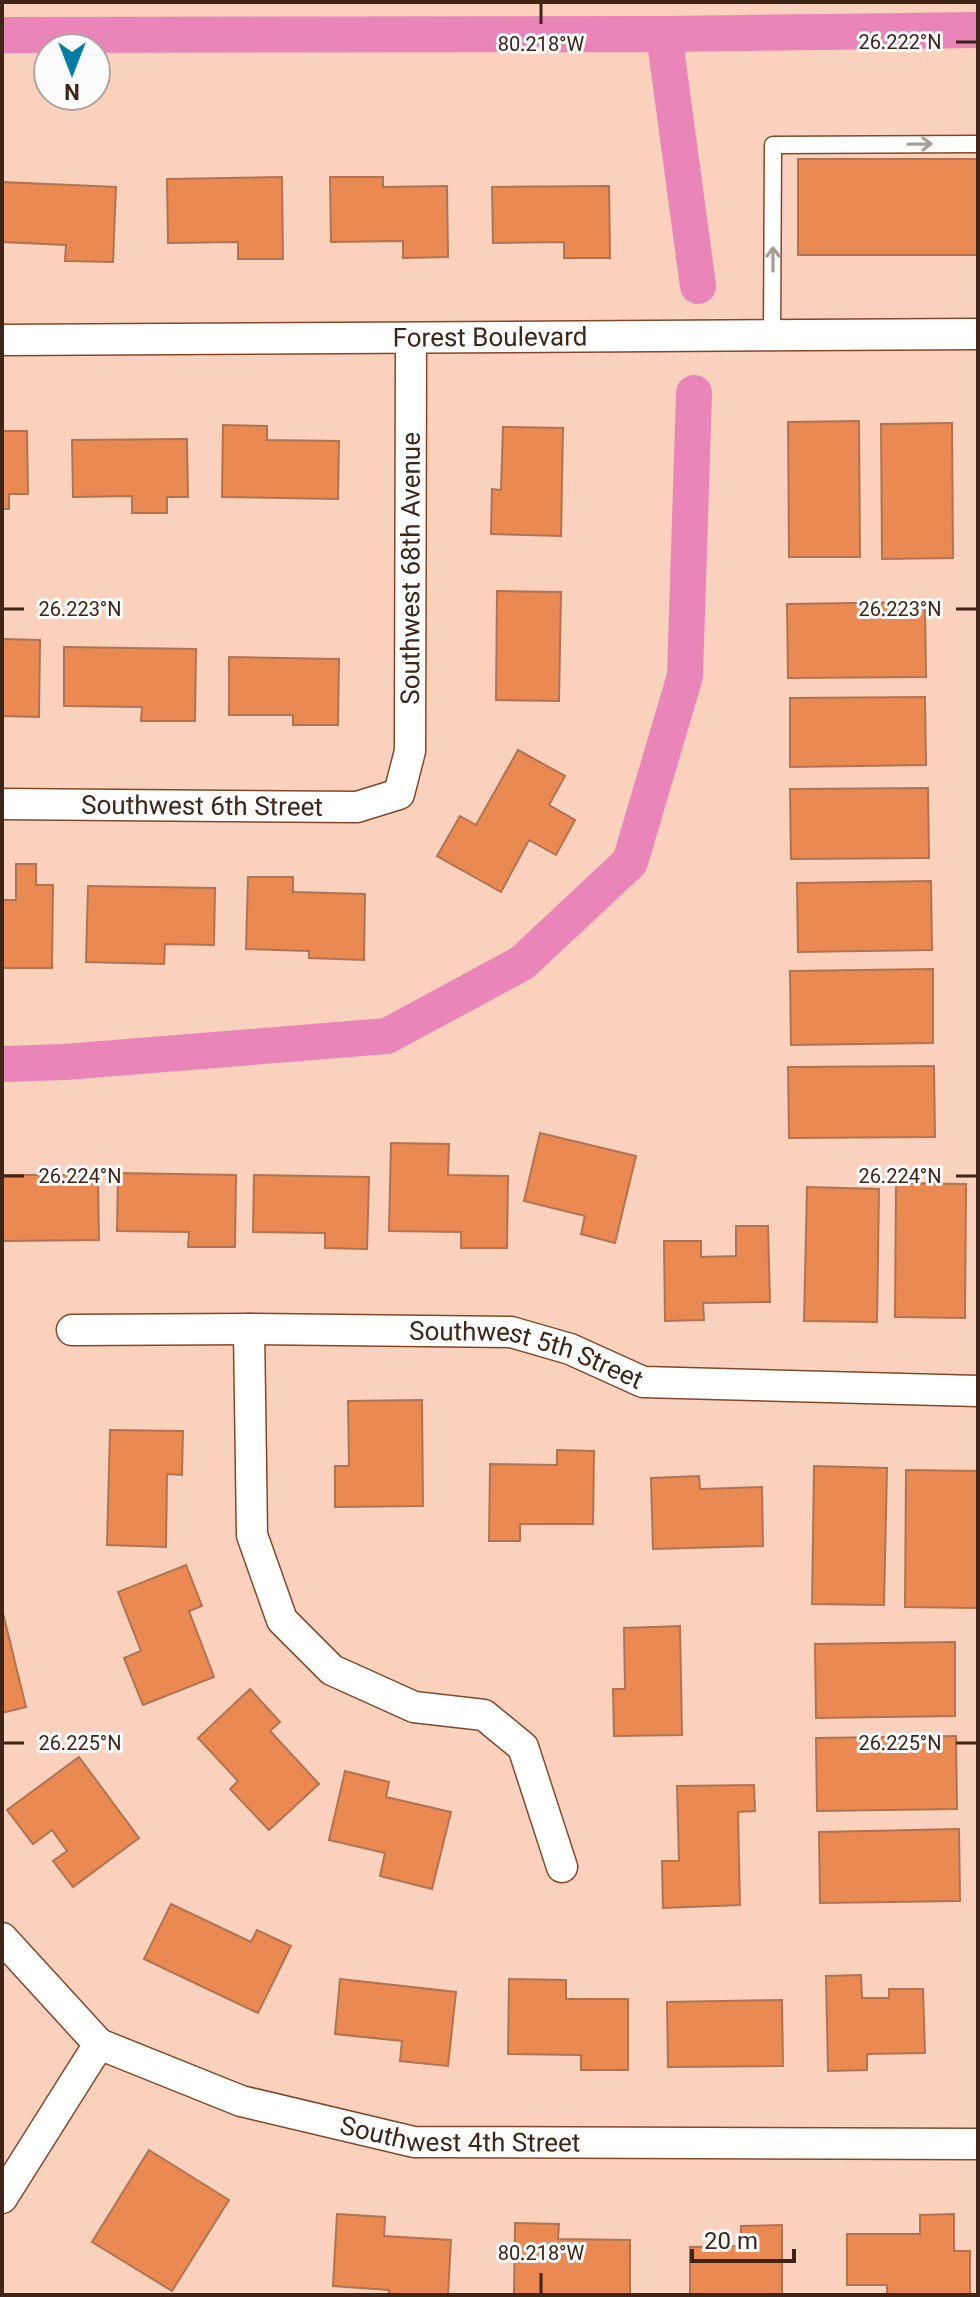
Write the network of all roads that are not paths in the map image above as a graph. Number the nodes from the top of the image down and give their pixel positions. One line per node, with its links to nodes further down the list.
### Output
1 (978, 144): 3 (lane, one-way to 1)
2 (978, 334): 3 (street, Forest Boulevard)
3 (772, 337): 4 (street, Forest Boulevard)
4 (411, 339): 5 (street, Forest Boulevard); 6 (street, Southwest 68th Avenue)
5 (2, 340)
6 (399, 794): 7 (street, Southwest 6th Street)
7 (2, 804)
8 (249, 1329): 9 (street, Southwest 5th Street); 10 (street, Southwest 5th Street); 11 (street)
9 (72, 1330)
10 (978, 1391)
11 (562, 1867)
12 (2, 1938): 13 (street, Southwest 4th Street)
13 (99, 2044): 14 (street, Southwest 4th Street); 15 (street)
14 (978, 2144)
15 (2, 2198)

